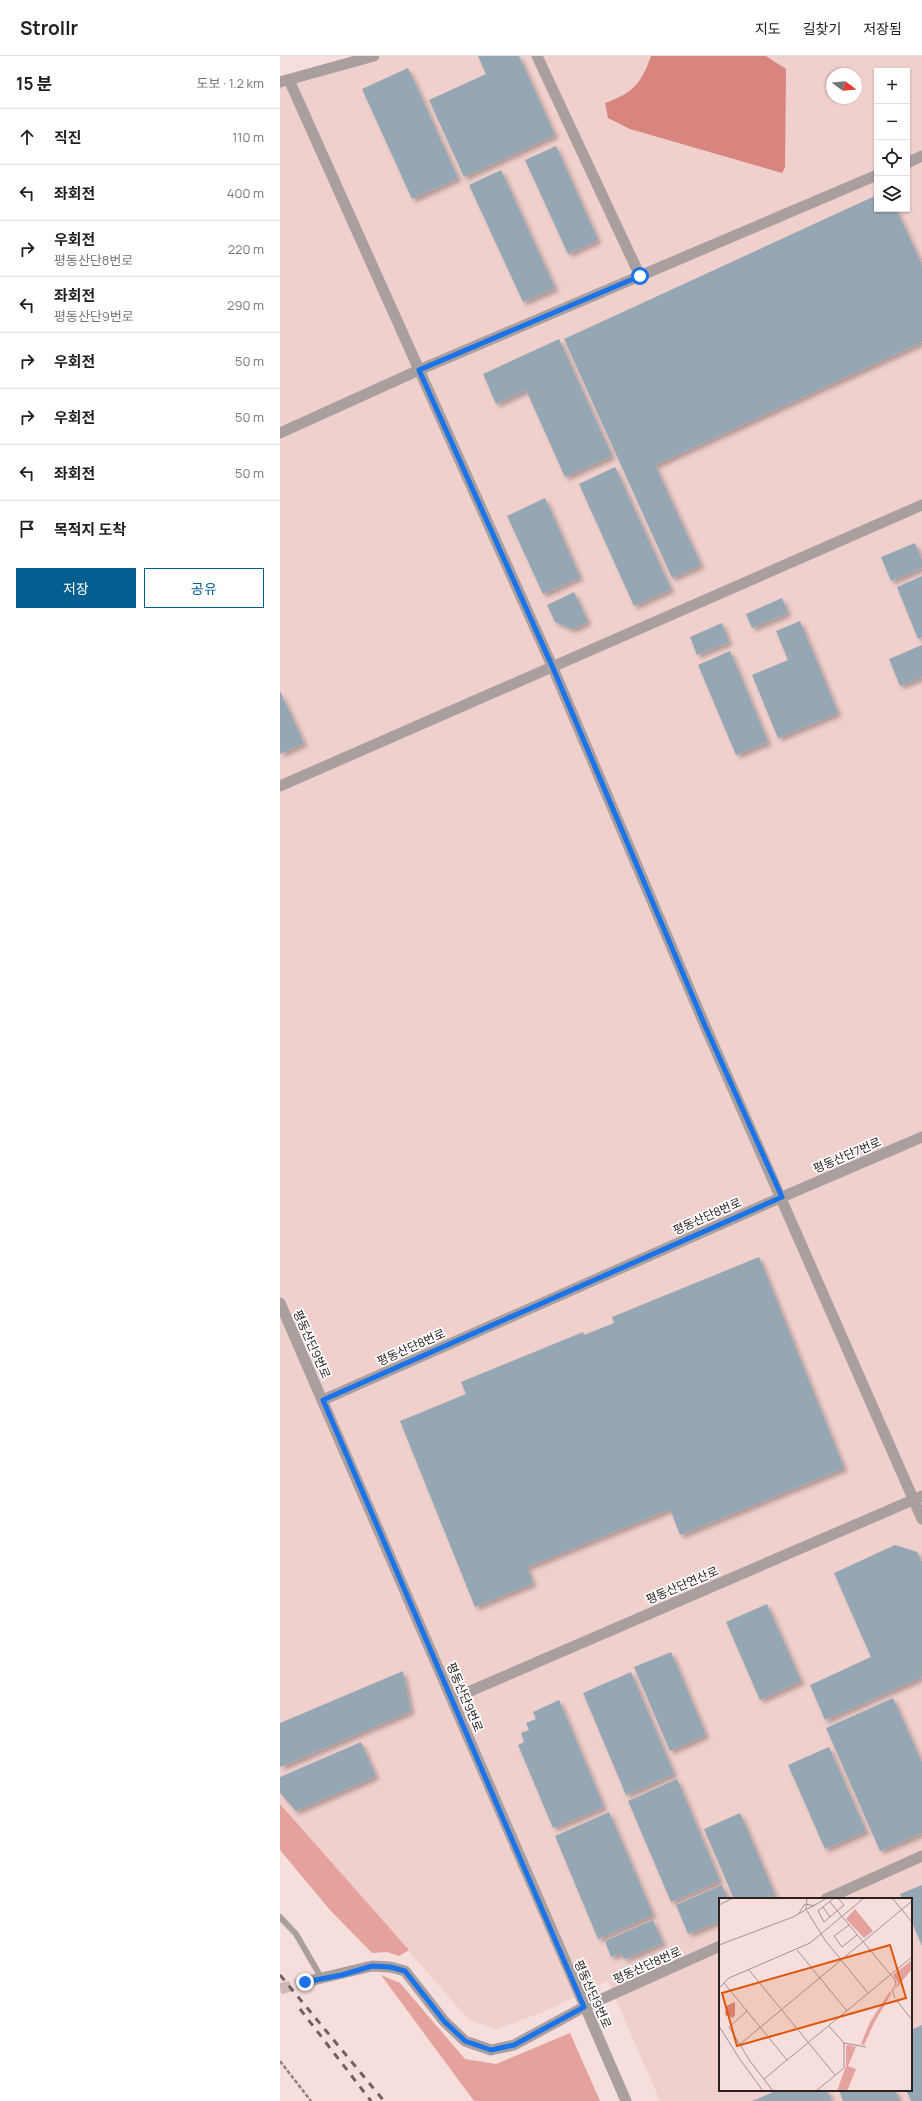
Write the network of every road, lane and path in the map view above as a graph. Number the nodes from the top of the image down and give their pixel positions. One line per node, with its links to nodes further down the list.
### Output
1 (374, 56): 3 (street)
2 (537, 56): 7 (street)
3 (284, 81): 8 (street)
4 (922, 156): 5 (street)
5 (910, 161)
6 (875, 176): 7 (street)
7 (640, 276): 8 (street)
8 (419, 370): 9 (street); 11 (street)
9 (280, 433)
10 (922, 505): 11 (street)
11 (553, 668): 12 (street); 14 (street)
12 (280, 786)
13 (922, 1137): 14 (street, 평동산단7번로)
14 (782, 1197): 16 (street, 평동산단8번로); 17 (street)
15 (280, 1302): 16 (street, 평동산단9번로)
16 (323, 1400): 19 (street, 평동산단9번로)
17 (918, 1498): 18 (street); 19 (street, 평동산단연산로)
18 (922, 1518)
19 (452, 1698): 26 (street, 평동산단9번로)
20 (922, 1856): 21 (street)
21 (828, 1898)
22 (280, 1917): 24 (lane)
23 (719, 1946): 26 (street, 평동산단8번로)
24 (322, 1979): 25 (street, 평동산단8번로); 26 (street, 평동산단8번로)
25 (305, 1982)
26 (584, 2007): 29 (street, 평동산단9번로)
27 (280, 2061): 28 (path)
28 (311, 2101)
29 (626, 2101)

